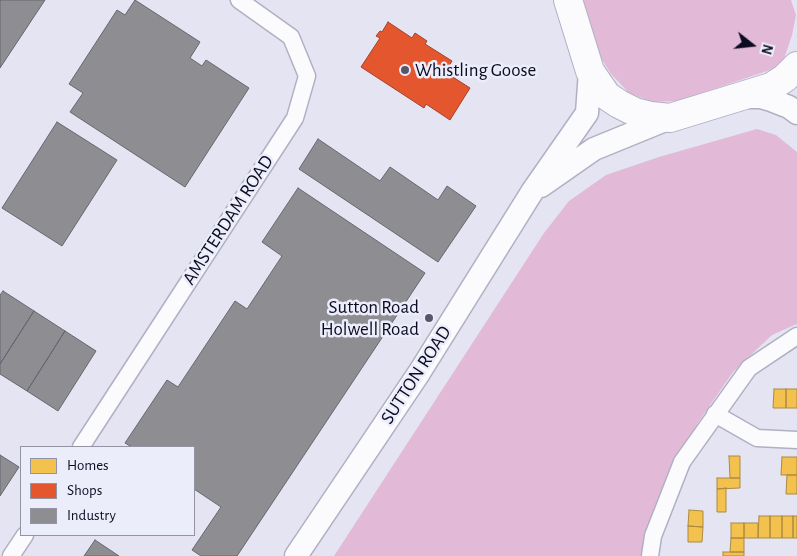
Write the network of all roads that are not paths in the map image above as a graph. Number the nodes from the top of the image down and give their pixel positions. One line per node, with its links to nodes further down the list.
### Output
1 (239, 0): 12 (street, AMSTERDAM ROAD)
2 (568, 0): 4 (highway)
3 (797, 66): 5 (highway)
4 (590, 71): 7 (highway); 8 (street, SUTTON ROAD)
5 (742, 96): 6 (street); 7 (highway)
6 (797, 113)
7 (670, 118): 8 (street, SUTTON ROAD)
8 (532, 192): 15 (street, SUTTON ROAD)
9 (797, 336): 10 (street)
10 (714, 414): 11 (street); 16 (street)
11 (797, 440)
12 (82, 446)
13 (24, 536): 14 (street)
14 (11, 556)
15 (296, 556)
16 (650, 556)

